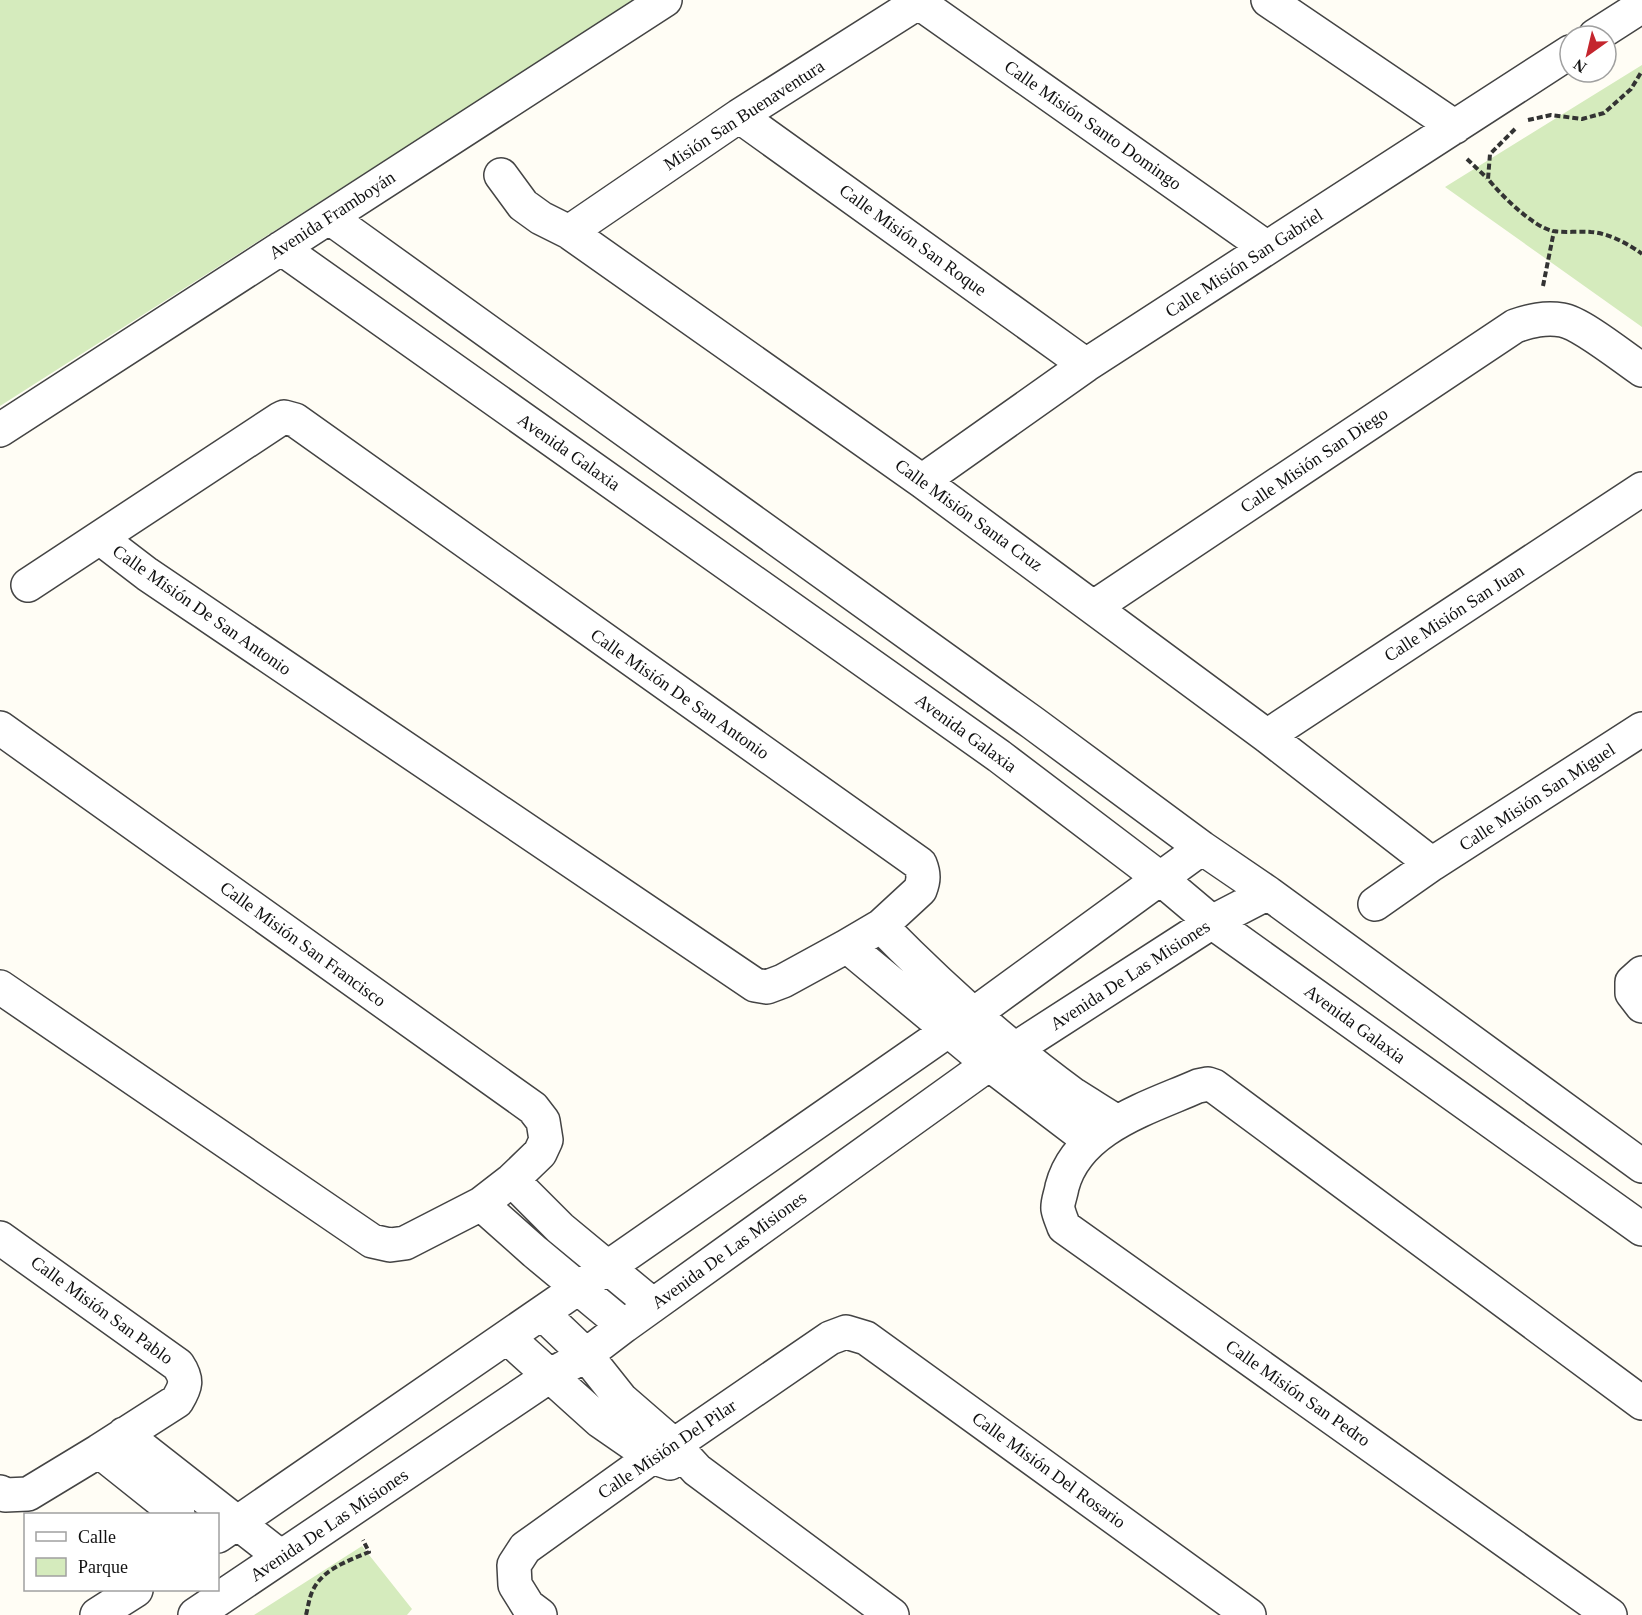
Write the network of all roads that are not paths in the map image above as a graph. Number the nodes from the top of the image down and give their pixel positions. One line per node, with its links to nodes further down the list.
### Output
1 (665, 0): 11 (street, Avenida Framboyán)
2 (1268, 0): 9 (street)
3 (1636, 0): 5 (street)
4 (920, 1): 8 (street, Misión San Buenaventura); 14 (street, Calle Misión Santo Domingo)
5 (1642, 5): 6 (street)
6 (1613, 24)
7 (1558, 60): 9 (street, Calle Misión San Gabriel)
8 (739, 116): 12 (street, Misión San Buenaventura); 15 (street, Calle Misión San Roque)
9 (1455, 127): 14 (street, Calle Misión San Gabriel)
10 (501, 175): 12 (street, Calle Misión Santa Cruz)
11 (330, 218): 13 (street, Avenida Framboyán); 23 (street)
12 (569, 232): 18 (street, Calle Misión Santa Cruz)
13 (281, 248): 17 (street, Avenida Framboyán); 27 (street, Avenida Galaxia)
14 (1267, 248): 15 (street, Calle Misión San Gabriel)
15 (1086, 365): 18 (street, Calle Misión San Gabriel)
16 (1642, 370): 22 (street, Calle Misión San Diego)
17 (0, 430)
18 (922, 481): 22 (street, Calle Misión Santa Cruz)
19 (1642, 489): 26 (street, Calle Misión San Juan)
20 (100, 538): 21 (street); 34 (street, Calle Misión De San Antonio); 35 (street, Calle Misión De San Antonio)
21 (27, 585)
22 (1094, 607): 26 (street, Calle Misión Santa Cruz)
23 (1033, 723): 27 (street); 28 (street)
24 (0, 728): 42 (street, Calle Misión San Francisco)
25 (1642, 729): 29 (street, Calle Misión San Miguel)
26 (1267, 736): 29 (street, Calle Misión Santa Cruz)
27 (999, 756): 30 (street, Avenida Galaxia)
28 (1202, 848): 30 (street); 31 (street)
29 (1432, 864): 32 (street, Calle Misión San Miguel)
30 (1161, 879): 33 (street, Avenida Galaxia); 37 (street)
31 (1268, 893): 33 (street, Avenida De Las Misiones); 41 (street)
32 (1375, 904)
33 (1212, 922): 38 (street, Avenida De Las Misiones); 44 (street, Avenida Galaxia)
34 (881, 926): 35 (street, Calle Misión De San Antonio); 37 (street)
35 (847, 946): 37 (street)
36 (0, 987): 43 (street, Calle Misión San Francisco)
37 (962, 1022): 38 (street); 46 (street)
38 (1002, 1056): 39 (street); 40 (street); 48 (street, Avenida De Las Misiones)
39 (1117, 1122): 40 (street, Calle Misión San Pedro); 55 (street, Calle Misión San Pedro)
40 (1090, 1141): 70 (street, Calle Misión San Pedro)
41 (1642, 1166)
42 (512, 1180): 43 (street, Calle Misión San Francisco); 46 (street)
43 (481, 1203): 47 (street)
44 (1642, 1229)
45 (0, 1238): 56 (street, Calle Misión San Pablo)
46 (607, 1267): 47 (street); 48 (street)
47 (578, 1288): 49 (street); 50 (street)
48 (653, 1305): 50 (street, Avenida De Las Misiones)
49 (542, 1313): 52 (street); 53 (street)
50 (624, 1326): 53 (street, Avenida De Las Misiones)
51 (846, 1332): 57 (street, Calle Misión Del Pilar); 69 (street, Calle Misión Del Rosario)
52 (507, 1336): 54 (street); 61 (street)
53 (585, 1355): 54 (street, Avenida De Las Misiones); 57 (street)
54 (551, 1375): 57 (street); 62 (street, Avenida De Las Misiones)
55 (1642, 1403)
56 (112, 1443): 58 (street, Calle Misión San Pablo); 59 (street); 60 (street)
57 (663, 1451): 67 (street, Calle Misión Del Pilar); 68 (street)
58 (0, 1492)
59 (176, 1513)
60 (197, 1513)
61 (224, 1535): 62 (street); 63 (street)
62 (281, 1557): 63 (street, Avenida De Las Misiones)
63 (254, 1575): 66 (street, Avenida De Las Misiones)
64 (134, 1591): 65 (street)
65 (97, 1615)
66 (195, 1615)
67 (540, 1615)
68 (892, 1615)
69 (1249, 1615)
70 (1610, 1615)

